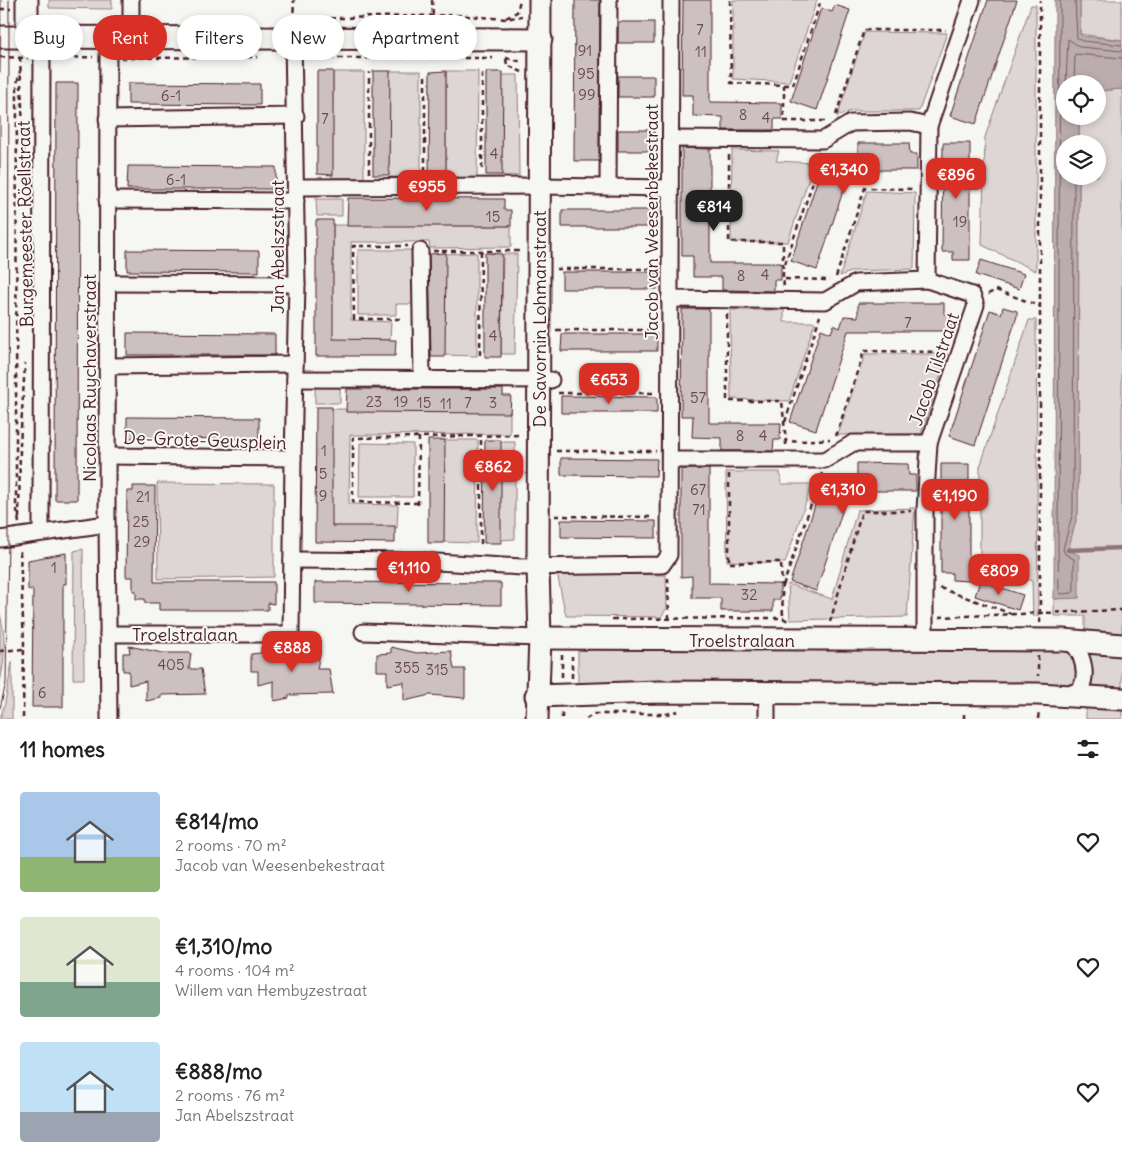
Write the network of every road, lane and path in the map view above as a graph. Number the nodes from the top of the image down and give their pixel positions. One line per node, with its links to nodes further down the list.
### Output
1 (27, 0): 12 (street, Burgemeester Röellstraat)
2 (131, 0): 13 (street)
3 (294, 0): 14 (path)
4 (432, 0): 15 (path)
5 (609, 0): 52 (street)
6 (671, 0): 44 (street, Jacob van Weesenbekestraat)
7 (730, 0): 36 (path)
8 (821, 0): 36 (path)
9 (972, 0): 17 (street)
10 (1040, 0): 72 (path)
11 (540, 5): 16 (path); 23 (street, De Savornin Lohmanstraat)
12 (30, 15)
13 (131, 15)
14 (294, 15)
15 (433, 15)
16 (477, 17)
17 (961, 34): 41 (path); 42 (street)
18 (0, 37): 19 (street)
19 (15, 37)
20 (167, 37): 21 (street)
21 (272, 38)
22 (344, 38): 23 (street)
23 (541, 39): 31 (street, De Savornin Lohmanstraat)
24 (344, 43): 31 (path)
25 (167, 51): 27 (path)
26 (0, 57): 32 (path, Burgemeester Röellstraat)
27 (264, 57)
28 (34, 60): 100 (street, Burgemeester Röellstraat)
29 (108, 60): 38 (street, Nicolaas Ruychaverstraat)
30 (294, 60): 37 (street, Jan Abelszstraat)
31 (541, 66): 48 (street, De Savornin Lohmanstraat)
32 (20, 71): 47 (path, Burgemeester Röellstraat); 78 (path, Burgemeester Röellstraat)
33 (369, 72): 49 (path)
34 (425, 73): 50 (path)
35 (482, 74): 51 (path)
36 (784, 85): 39 (path)
37 (296, 116): 38 (street); 55 (street, Jan Abelszstraat)
38 (107, 119): 56 (street, Nicolaas Ruychaverstraat)
39 (784, 121): 40 (path); 46 (path)
40 (826, 121)
41 (835, 121)
42 (929, 126): 43 (street); 54 (street)
43 (828, 137): 46 (street); 60 (path)
44 (671, 139): 45 (street); 53 (street, Jacob van Weesenbekestraat)
45 (729, 139): 46 (street); 60 (path)
46 (784, 140)
47 (26, 183)
48 (540, 186): 51 (street); 52 (street); 59 (street, De Savornin Lohmanstraat)
49 (369, 187): 50 (street); 55 (street)
50 (425, 187): 51 (street)
51 (482, 187)
52 (608, 187): 53 (street)
53 (670, 188): 62 (street, Jacob van Weesenbekestraat)
54 (928, 190): 63 (path); 64 (street)
55 (296, 194): 56 (street); 66 (street, Jan Abelszstraat)
56 (108, 200): 65 (street, Nicolaas Ruychaverstraat)
57 (423, 251): 58 (path); 73 (path); 81 (street)
58 (481, 251): 59 (path); 77 (path)
59 (539, 251): 82 (street, De Savornin Lohmanstraat)
60 (783, 267): 63 (path)
61 (552, 269): 62 (path)
62 (669, 269): 67 (street, Jacob van Weesenbekestraat)
63 (783, 279): 70 (path)
64 (927, 280): 68 (street, Jacob Tilstraat); 71 (street)
65 (108, 284): 66 (street); 79 (street, Nicolaas Ruychaverstraat)
66 (297, 284): 80 (street, Jan Abelszstraat)
67 (668, 299): 69 (street); 75 (street, Jacob van Weesenbekestraat)
68 (975, 299): 72 (path); 76 (street, Jacob Tilstraat)
69 (727, 300): 70 (street); 84 (path)
70 (786, 300): 71 (street)
71 (825, 301): 84 (path)
72 (1040, 306): 111 (path)
73 (400, 319)
74 (551, 330): 75 (path)
75 (669, 330): 83 (street, Jacob van Weesenbekestraat)
76 (960, 352): 87 (path); 89 (street, Jacob Tilstraat)
77 (480, 356)
78 (26, 359)
79 (108, 366): 80 (street); 91 (street, Nicolaas Ruychaverstraat)
80 (295, 371): 81 (street); 92 (street, Jan Abelszstraat)
81 (422, 379): 82 (street)
82 (547, 384): 83 (path); 88 (street, De Savornin Lohmanstraat)
83 (669, 393): 90 (street, Jacob van Weesenbekestraat)
84 (784, 424): 87 (path)
85 (481, 436): 86 (path); 88 (path); 103 (path)
86 (419, 437): 86 (path)
87 (786, 442): 95 (path)
88 (538, 443): 90 (path); 106 (street, De Savornin Lohmanstraat)
89 (929, 444): 93 (street); 96 (street, Jacob Tilstraat)
90 (670, 455): 94 (street); 98 (street, Jacob van Weesenbekestraat)
91 (108, 456): 92 (street, De-Grote-Geusplein); 99 (street, Nicolaas Ruychaverstraat)
92 (293, 458): 104 (street, De-Grote-Geusplein)
93 (828, 458): 95 (street); 108 (path)
94 (729, 461): 95 (street); 108 (path)
95 (784, 462)
96 (925, 510): 107 (street, Jacob Tilstraat); 115 (path)
97 (551, 516): 98 (path)
98 (668, 518): 105 (street, Jacob van Weesenbekestraat)
99 (107, 524): 100 (street); 117 (street, Nicolaas Ruychaverstraat)
100 (41, 532): 101 (street)
101 (20, 535): 102 (street); 123 (path)
102 (0, 538)
103 (481, 544)
104 (292, 560): 106 (street); 117 (street, Troelstralaan)
105 (662, 565): 106 (street); 113 (path)
106 (538, 567): 118 (street, De Savornin Lohmanstraat)
107 (925, 583): 110 (path); 112 (street, Jacob Tilstraat)
108 (782, 588): 114 (path)
109 (1122, 610): 111 (path)
110 (1016, 615): 111 (path); 112 (path)
111 (1041, 615)
112 (925, 617): 120 (street, Jacob Tilstraat)
113 (669, 618)
114 (783, 618)
115 (830, 622)
116 (363, 632): 118 (street, Troelstralaan)
117 (108, 634): 133 (street, Nicolaas Ruychaverstraat)
118 (540, 638): 119 (street, Troelstralaan); 127 (street, De Savornin Lohmanstraat)
119 (572, 639): 120 (street, Troelstralaan); 128 (path)
120 (925, 640): 121 (street, Troelstralaan)
121 (1063, 640): 122 (street, Troelstralaan); 126 (street)
122 (1122, 645)
123 (24, 649): 124 (path); 132 (path)
124 (0, 651)
125 (767, 694): 126 (street); 128 (street); 136 (street)
126 (1064, 695): 129 (street)
127 (542, 696): 128 (street); 134 (street, De Savornin Lohmanstraat); 135 (street, De Savornin Lohmanstraat)
128 (572, 696)
129 (1122, 699)
130 (964, 711): 137 (path)
131 (1039, 711): 138 (path)
132 (23, 719)
133 (110, 719)
134 (536, 719)
135 (548, 719)
136 (767, 719)
137 (964, 719)
138 (1038, 719)

